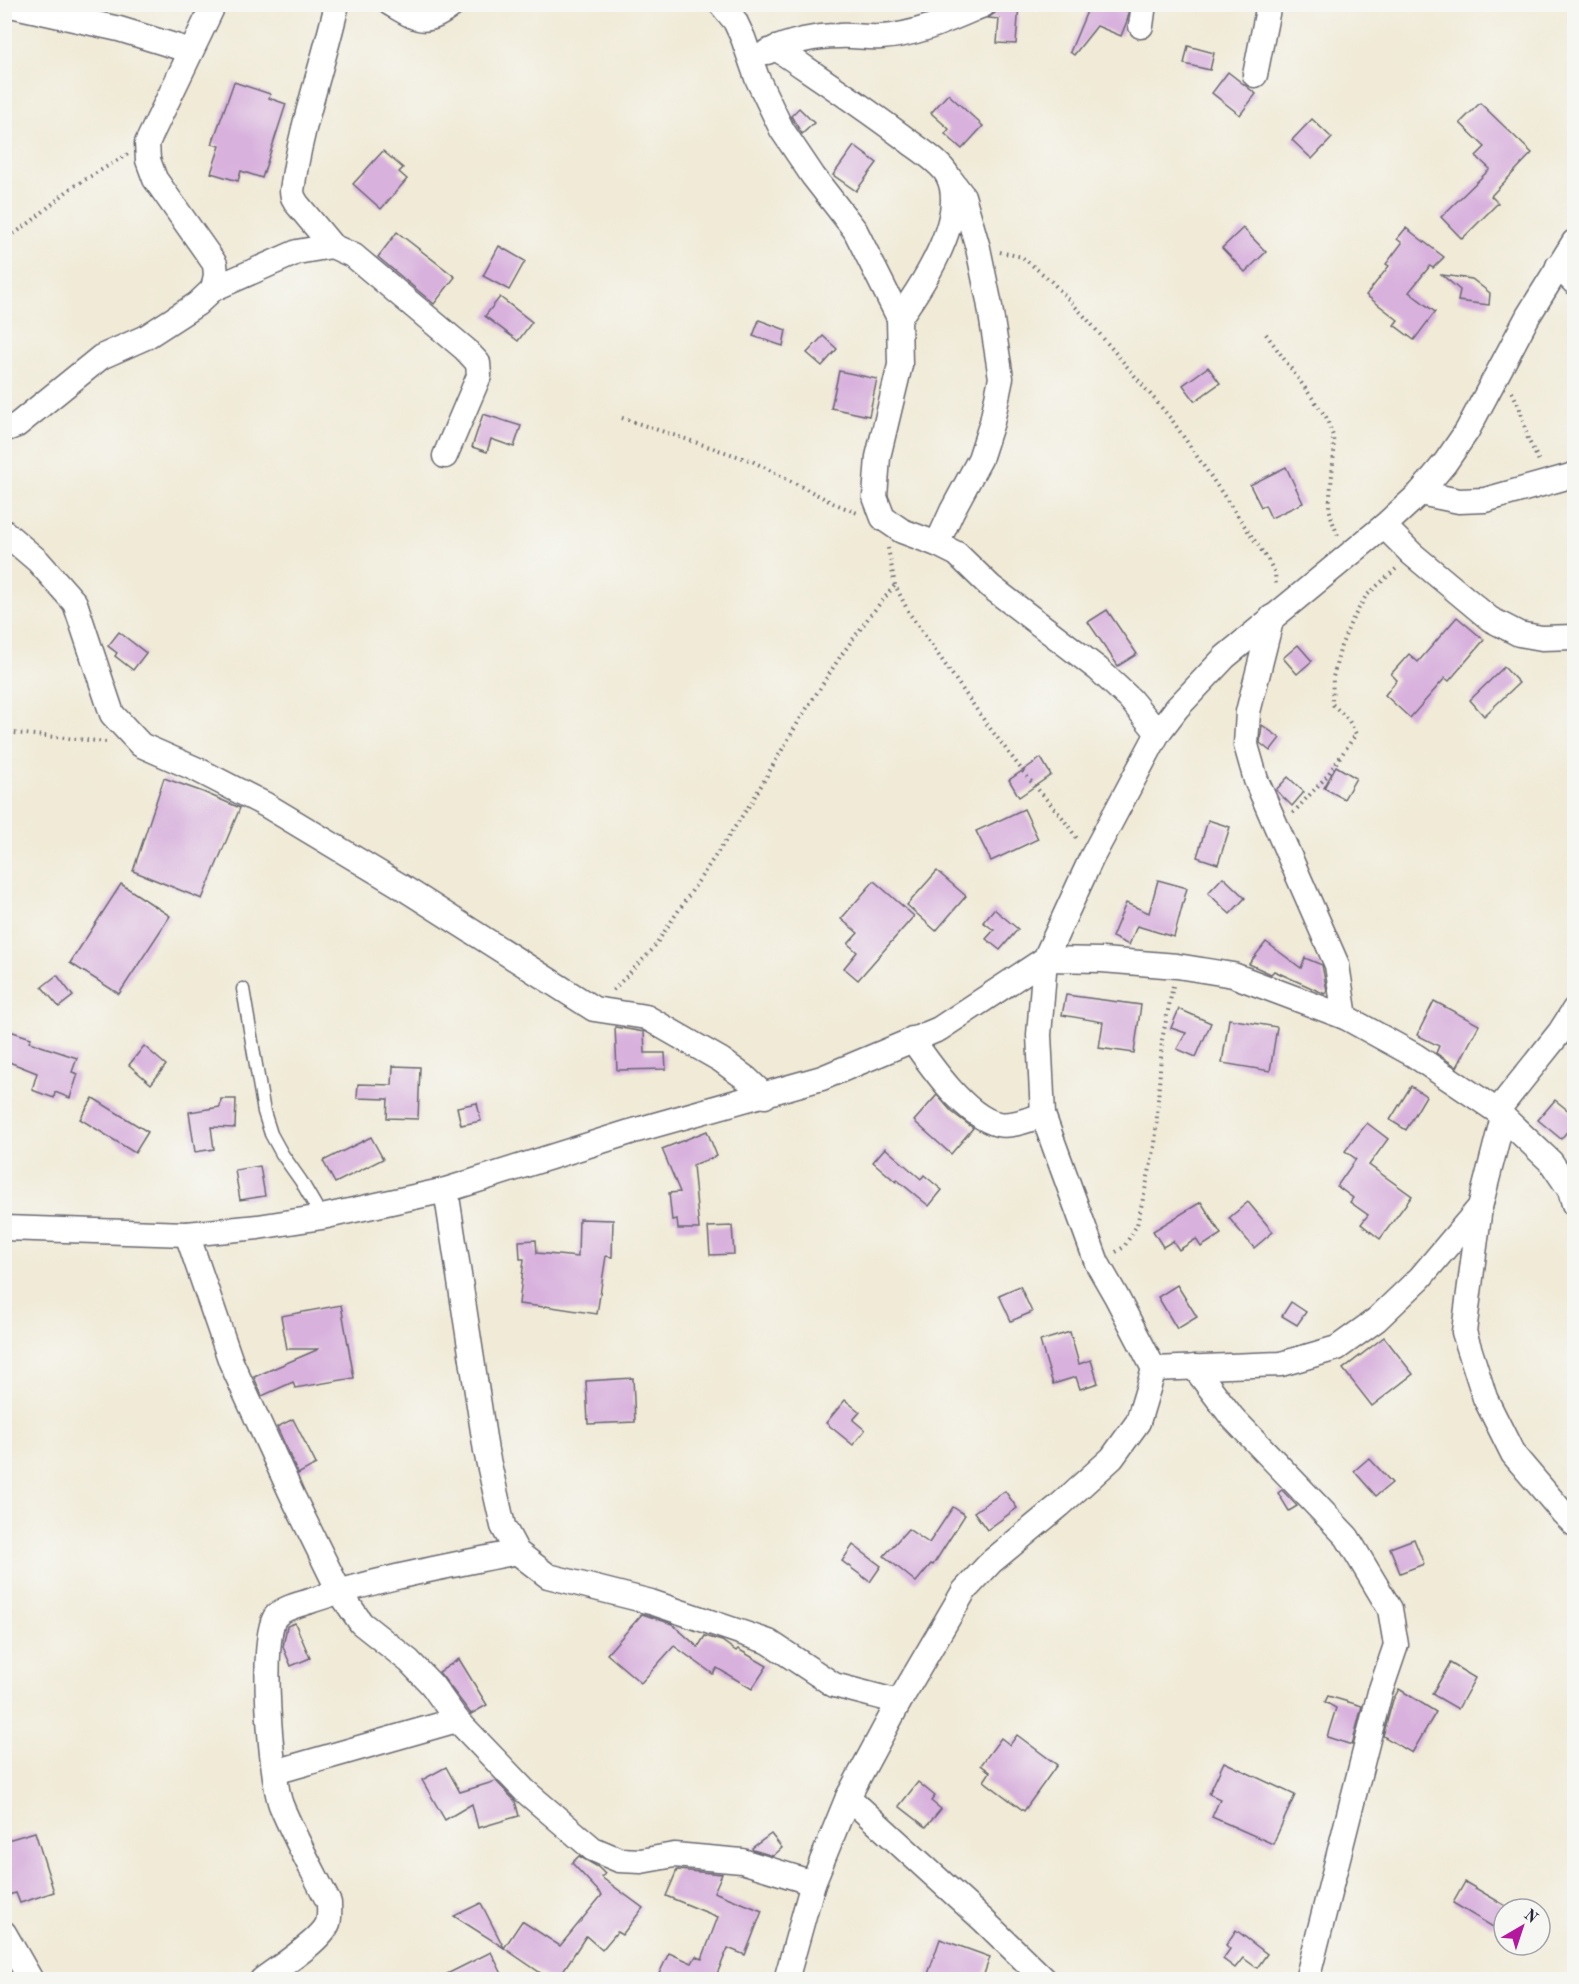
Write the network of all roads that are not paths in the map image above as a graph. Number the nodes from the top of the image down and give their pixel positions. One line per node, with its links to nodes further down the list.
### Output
1 (6, 4): 10 (street)
2 (214, 4): 10 (street)
3 (338, 4): 15 (street)
4 (391, 4): 5 (street)
5 (454, 4)
6 (721, 4): 11 (street)
7 (1269, 4): 12 (street)
8 (983, 5): 9 (street)
9 (776, 48): 11 (street); 13 (street)
10 (191, 51): 17 (street)
11 (751, 59): 18 (street)
12 (1255, 75)
13 (948, 176): 18 (street); 25 (street)
14 (1575, 242): 16 (street)
15 (332, 246): 17 (street); 20 (street)
16 (1566, 274): 22 (street)
17 (213, 289): 19 (street)
18 (899, 318): 25 (street)
19 (4, 430)
20 (445, 456)
21 (1575, 475): 22 (street)
22 (1420, 493): 23 (street)
23 (1384, 526): 26 (street); 27 (street)
24 (4, 532): 34 (street)
25 (937, 544): 28 (street)
26 (1272, 617): 28 (street); 32 (street)
27 (1575, 637)
28 (1158, 733): 29 (street)
29 (1046, 959): 32 (street); 33 (street); 36 (street)
30 (243, 989): 40 (lane)
31 (1575, 1010): 35 (street)
32 (1345, 1017): 35 (street)
33 (912, 1039): 34 (street); 36 (street)
34 (765, 1096): 37 (street)
35 (1500, 1114): 38 (street); 39 (street)
36 (1043, 1115): 44 (street)
37 (446, 1190): 40 (street); 46 (street)
38 (1575, 1204)
39 (1480, 1207): 43 (street); 45 (street)
40 (322, 1217): 42 (street)
41 (4, 1228): 42 (street)
42 (187, 1234): 47 (street)
43 (1194, 1367): 44 (street); 58 (street)
44 (1154, 1369): 48 (street)
45 (1575, 1524)
46 (517, 1552): 47 (street); 48 (street)
47 (339, 1591): 49 (street); 50 (street)
48 (899, 1702): 51 (street)
49 (457, 1720): 50 (street); 52 (street)
50 (275, 1772): 55 (street)
51 (848, 1797): 52 (street); 57 (street)
52 (813, 1882): 56 (street)
53 (4, 1933): 54 (street)
54 (31, 1980)
55 (262, 1980)
56 (786, 1980)
57 (1045, 1980)
58 (1307, 1980)

